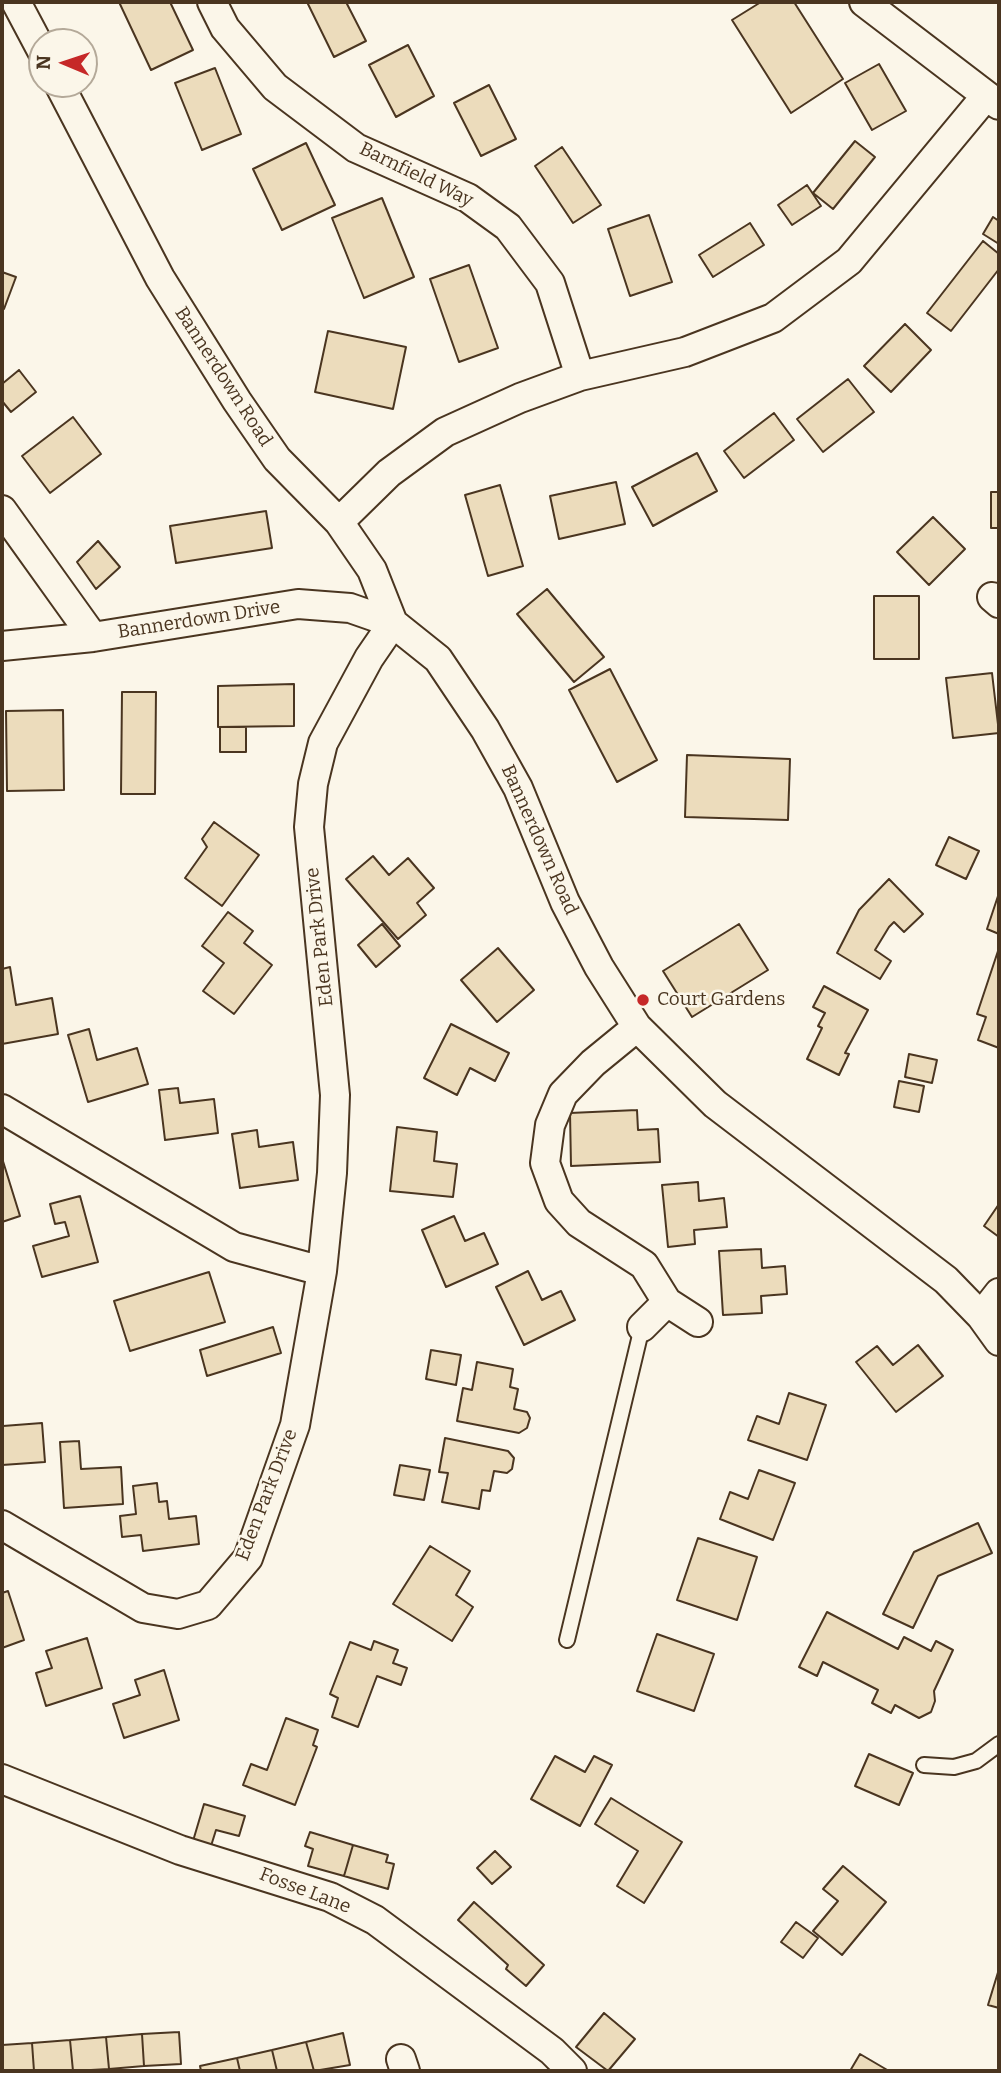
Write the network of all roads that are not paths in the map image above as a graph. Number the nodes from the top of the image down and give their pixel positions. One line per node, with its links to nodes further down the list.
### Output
1 (16, 2): 4 (street)
2 (212, 2): 7 (street, Barnfield Way)
3 (864, 2): 6 (street)
4 (30, 28)
5 (66, 98): 9 (street, Bannerdown Road)
6 (993, 100): 7 (street)
7 (580, 376): 9 (street)
8 (2, 510): 11 (street)
9 (340, 522): 10 (street, Bannerdown Road)
10 (394, 623): 11 (street, Bannerdown Drive); 13 (street, Bannerdown Road); 15 (street, Eden Park Drive)
11 (93, 637): 12 (street, Bannerdown Drive)
12 (2, 646)
13 (637, 1027): 17 (street); 18 (street, Bannerdown Road)
14 (2, 1109): 15 (street)
15 (322, 1271): 22 (street, Eden Park Drive)
16 (999, 1293): 18 (street)
17 (667, 1302): 19 (street); 20 (street)
18 (981, 1316): 21 (street, Bannerdown Road)
19 (698, 1322)
20 (642, 1327): 23 (lane)
21 (999, 1341)
22 (2, 1525)
23 (567, 1640)
24 (999, 1744): 25 (lane)
25 (924, 1765)
26 (2, 1779): 27 (street, Fosse Lane)
27 (572, 2071)

